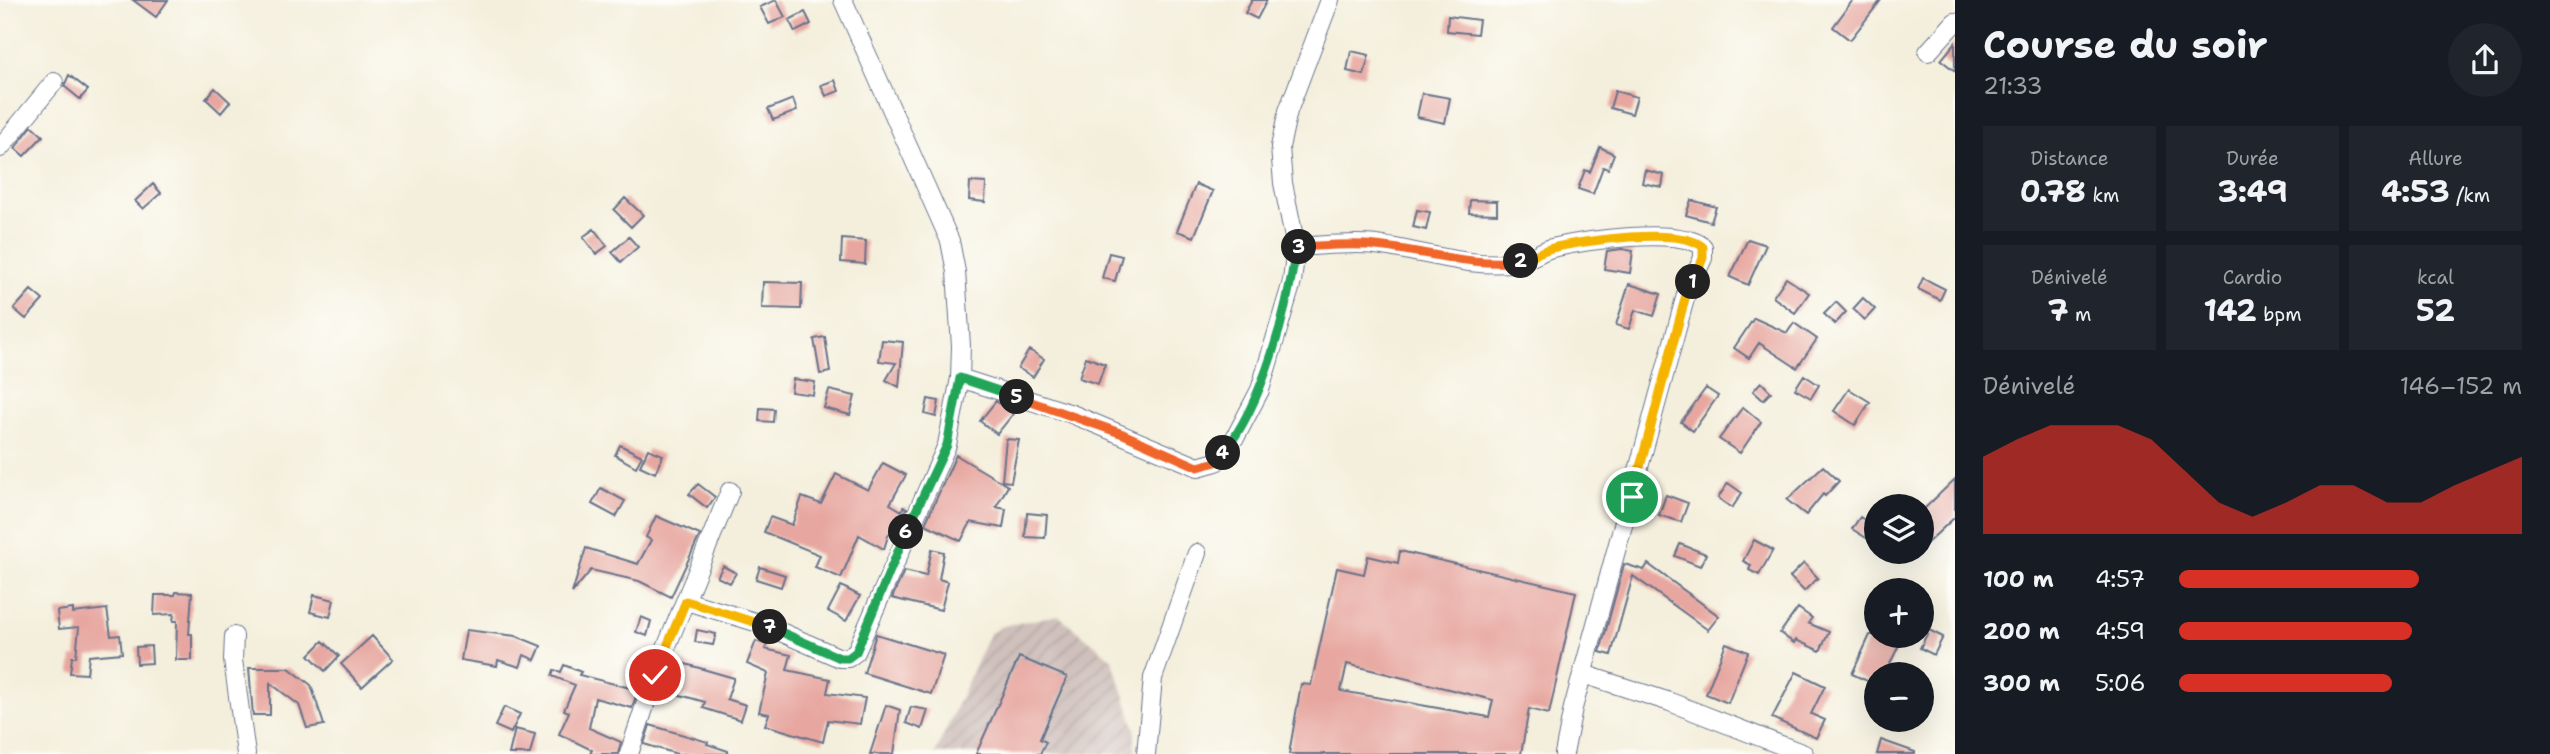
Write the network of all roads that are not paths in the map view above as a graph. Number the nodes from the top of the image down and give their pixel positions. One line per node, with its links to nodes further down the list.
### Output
1 (843, 0): 8 (street)
2 (1330, 0): 7 (street)
3 (1955, 22): 4 (street)
4 (1928, 52)
5 (54, 82): 6 (street)
6 (0, 148)
7 (1296, 247): 8 (street); 13 (street)
8 (960, 378): 11 (street)
9 (730, 491): 11 (street)
10 (1197, 553): 16 (street)
11 (686, 601): 15 (street)
12 (234, 636): 14 (street)
13 (1583, 674): 17 (street); 18 (street)
14 (246, 754)
15 (629, 754)
16 (1146, 754)
17 (1564, 754)
18 (1804, 754)

